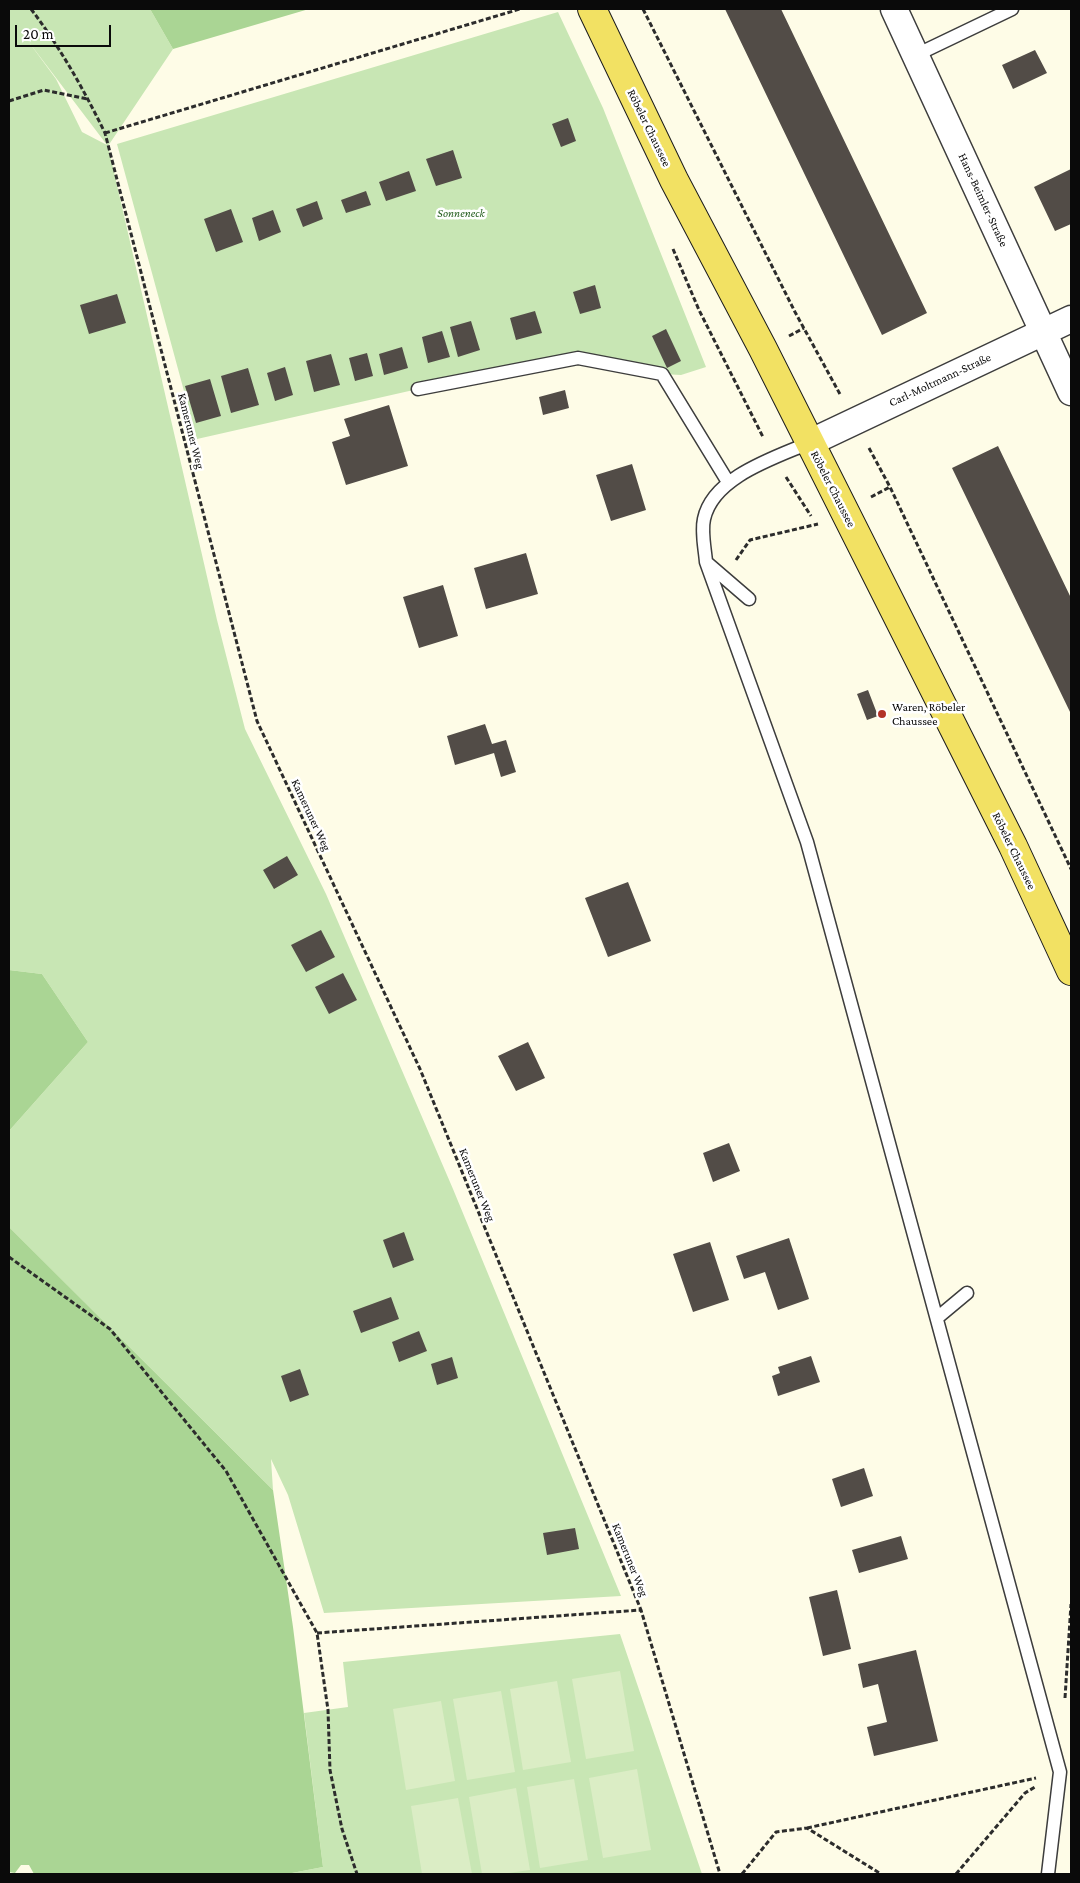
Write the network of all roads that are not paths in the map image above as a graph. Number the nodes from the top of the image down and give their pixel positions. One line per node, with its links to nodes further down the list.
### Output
1 (592, 9): 9 (main road, Röbeler Chaussee)
2 (894, 9): 4 (street, Hans-Beimler-Straße)
3 (1012, 9): 4 (lane)
4 (916, 55): 6 (street, Hans-Beimler-Straße)
5 (1071, 319): 6 (street, Carl-Moltmann-Straße)
6 (1044, 332): 8 (street, Hans-Beimler-Straße); 9 (street, Carl-Moltmann-Straße)
7 (418, 388): 10 (lane)
8 (1071, 392)
9 (810, 443): 10 (lane); 13 (main road, Röbeler Chaussee)
10 (728, 482): 11 (lane)
11 (706, 562): 12 (lane); 15 (lane)
12 (748, 599)
13 (1071, 971)
14 (967, 1293): 15 (lane)
15 (937, 1318): 16 (lane)
16 (1048, 1874)

